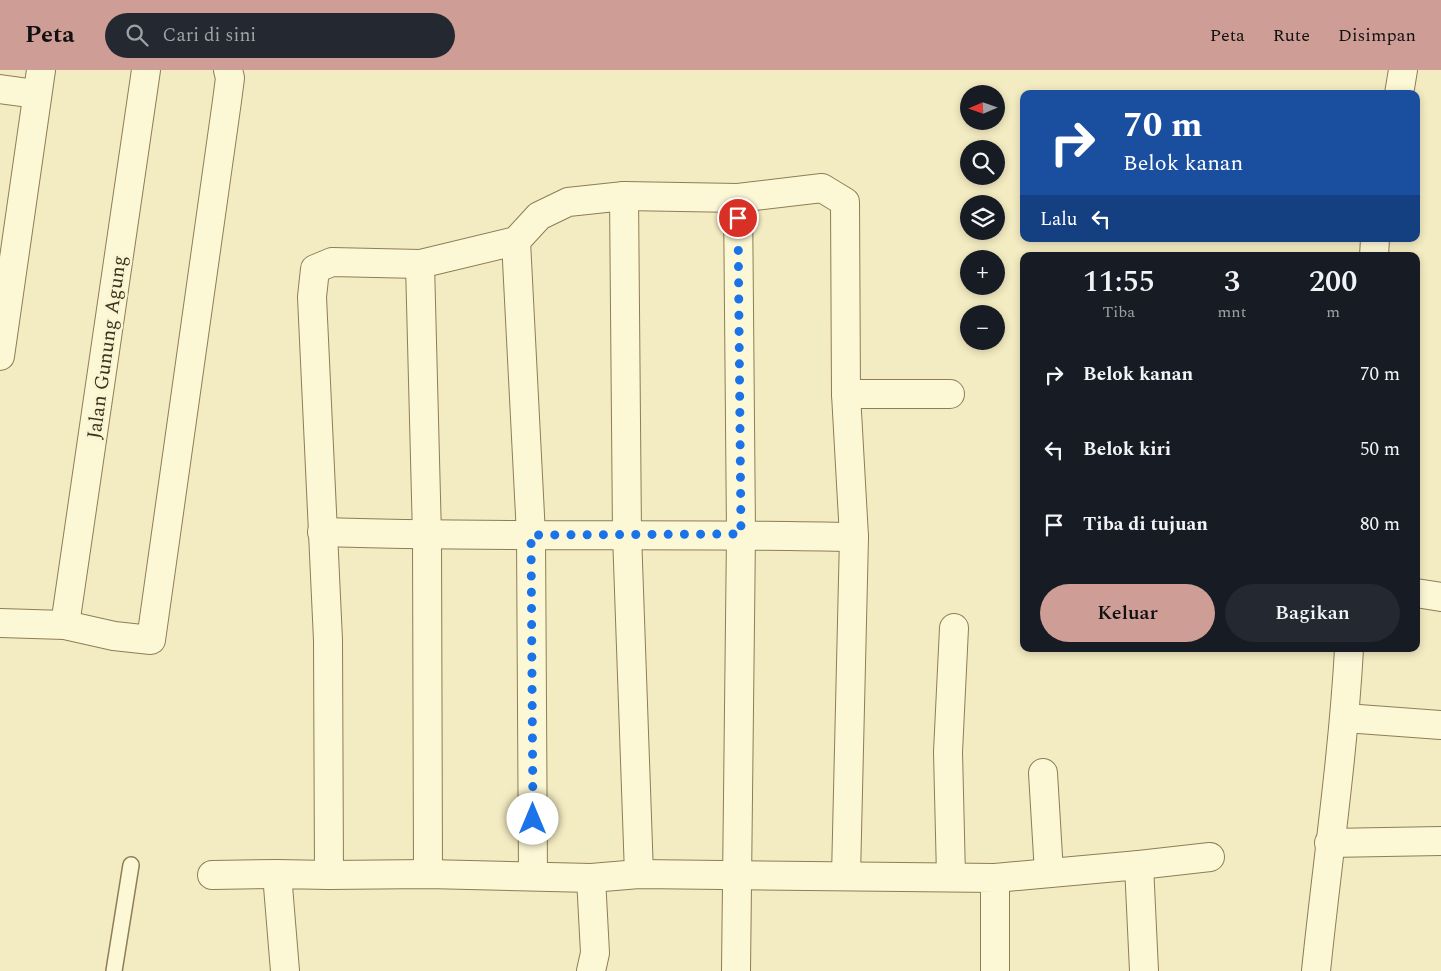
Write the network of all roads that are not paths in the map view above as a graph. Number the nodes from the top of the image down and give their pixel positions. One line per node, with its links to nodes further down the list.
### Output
1 (146, 70): 23 (street, Jalan Gunung Agung)
2 (228, 70): 23 (street)
3 (1403, 70): 6 (street)
4 (39, 82): 5 (street); 11 (street)
5 (0, 89)
6 (1400, 90)
7 (624, 196): 8 (street); 9 (street); 15 (street)
8 (738, 198): 12 (street); 16 (street)
9 (516, 241): 10 (street); 17 (street)
10 (420, 264): 14 (street); 18 (street)
11 (0, 356)
12 (846, 394): 13 (street); 19 (street)
13 (950, 394)
14 (322, 532): 18 (street); 40 (street)
15 (627, 534): 16 (street); 17 (street); 37 (street)
16 (741, 534): 19 (street); 38 (street)
17 (531, 535): 18 (street); 41 (street)
18 (427, 536): 36 (street)
19 (854, 538): 42 (street)
20 (1420, 594): 21 (street)
21 (1441, 597)
22 (0, 623): 23 (street)
23 (65, 624)
24 (954, 628): 43 (street)
25 (1349, 652): 26 (street)
26 (1345, 718): 27 (street); 30 (street)
27 (1441, 725)
28 (1043, 773): 34 (street)
29 (1441, 841): 30 (street)
30 (1329, 843): 52 (street)
31 (1210, 857): 33 (street)
32 (131, 865): 46 (lane)
33 (1139, 865): 34 (street); 51 (street)
34 (1049, 873): 45 (street)
35 (277, 874): 39 (street); 40 (street); 47 (street)
36 (428, 874): 40 (street); 41 (street)
37 (639, 874): 38 (street); 44 (street)
38 (739, 874): 42 (street); 49 (street)
39 (212, 875)
40 (329, 875)
41 (533, 876): 44 (street)
42 (846, 876): 43 (street)
43 (951, 876): 45 (street)
44 (591, 878): 48 (street)
45 (995, 878): 50 (street)
46 (114, 971)
47 (285, 971)
48 (591, 971)
49 (736, 971)
50 (995, 971)
51 (1144, 971)
52 (1316, 971)

